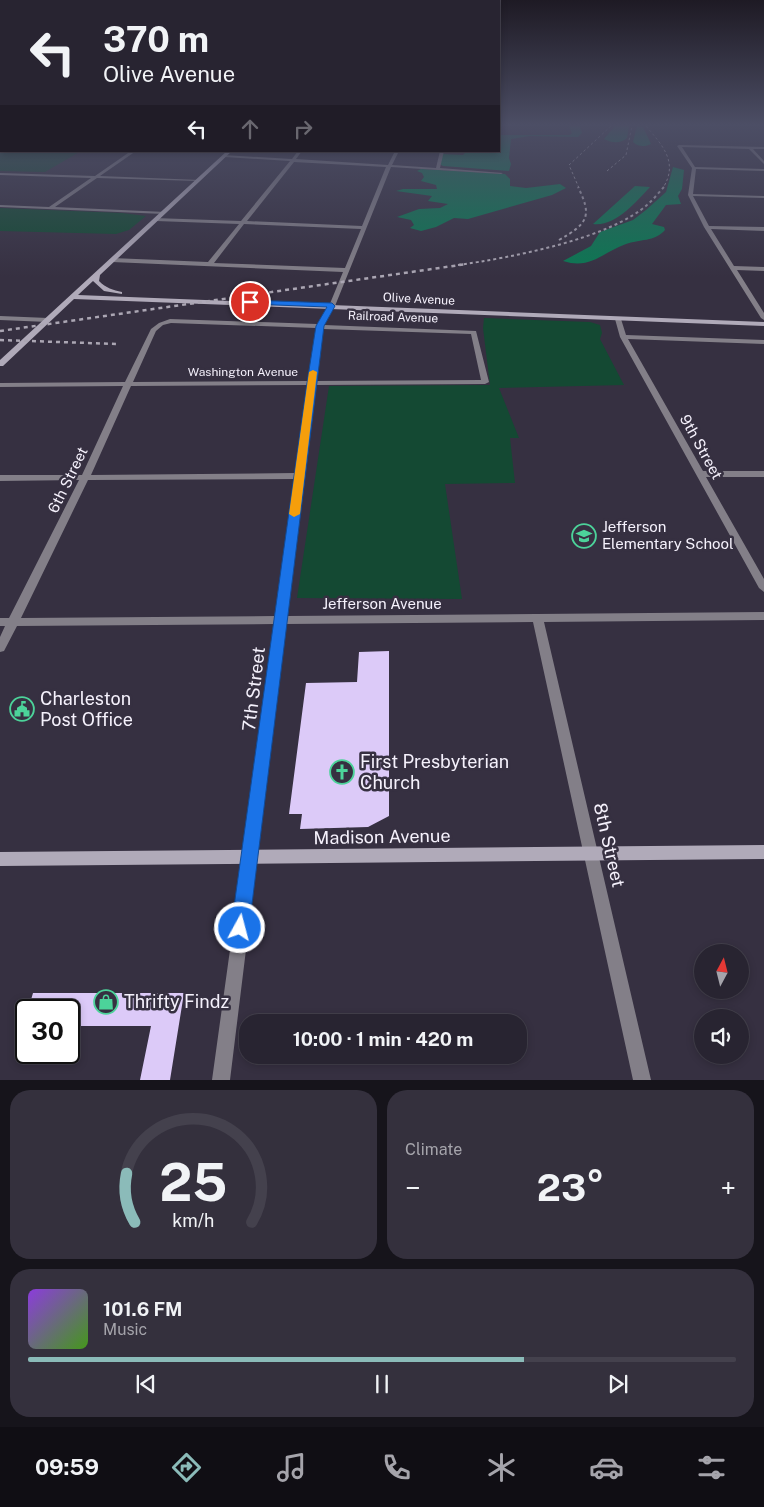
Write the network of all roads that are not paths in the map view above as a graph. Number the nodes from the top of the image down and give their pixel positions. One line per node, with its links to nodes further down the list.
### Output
1 (78, 176): 6 (street)
2 (202, 176): 7 (main road)
3 (279, 176): 14 (street)
4 (385, 176): 16 (street, 7th Street)
5 (693, 176): 8 (street)
6 (97, 177): 7 (street); 11 (street)
7 (198, 180): 12 (main road)
8 (690, 194): 9 (street); 15 (street)
9 (764, 197)
10 (0, 206): 11 (street)
11 (50, 208): 12 (street)
12 (164, 213): 13 (main road)
13 (156, 219): 14 (street); 18 (main road)
14 (243, 223): 16 (street); 19 (street)
15 (707, 227): 17 (street); 20 (street)
16 (365, 228): 22 (street, 7th Street)
17 (764, 229)
18 (112, 260): 19 (street); 23 (main road)
19 (210, 264): 22 (street)
20 (734, 268): 21 (street); 29 (street)
21 (764, 269)
22 (347, 270): 26 (street, 7th Street)
23 (97, 274): 24 (main road); 25 (main road)
24 (73, 297): 25 (main road, Olive Avenue); 30 (main road)
25 (180, 300): 26 (main road, Olive Avenue)
26 (332, 306): 28 (main road, Olive Avenue); 33 (street, 7th Street)
27 (0, 318): 30 (street)
28 (618, 318): 32 (main road, Olive Avenue); 34 (street, 9th Street)
29 (764, 318)
30 (48, 320): 36 (main road)
31 (160, 324): 33 (street, Railroad Avenue); 39 (street, 6th Street)
32 (764, 324)
33 (320, 326): 37 (street, Railroad Avenue); 38 (street, 7th Street)
34 (623, 337): 35 (street); 41 (street, 9th Street)
35 (764, 342)
36 (0, 364)
37 (485, 382): 38 (street, Washington Avenue)
38 (311, 383): 39 (street, Washington Avenue); 43 (street, 7th Street)
39 (129, 384): 40 (street, Washington Avenue); 45 (street, 6th Street)
40 (0, 385)
41 (700, 474): 42 (street); 46 (street, 9th Street)
42 (764, 474)
43 (299, 476): 45 (street); 49 (street, 7th Street)
44 (0, 478): 45 (street)
45 (84, 478): 51 (street, 6th Street)
46 (764, 588)
47 (764, 616): 48 (street, Jefferson Avenue)
48 (538, 618): 49 (street, Jefferson Avenue); 54 (street, 8th Street)
49 (280, 620): 51 (street, Jefferson Avenue); 55 (street, 7th Street)
50 (0, 622): 51 (street, Jefferson Avenue)
51 (13, 622): 52 (street, 6th Street)
52 (0, 648)
53 (764, 852): 54 (main road, Madison Avenue)
54 (592, 853): 55 (main road, Madison Avenue); 58 (street, 8th Street)
55 (250, 857): 56 (main road, Madison Avenue); 57 (street, 7th Street)
56 (0, 859)
57 (221, 1080)
58 (642, 1080)

